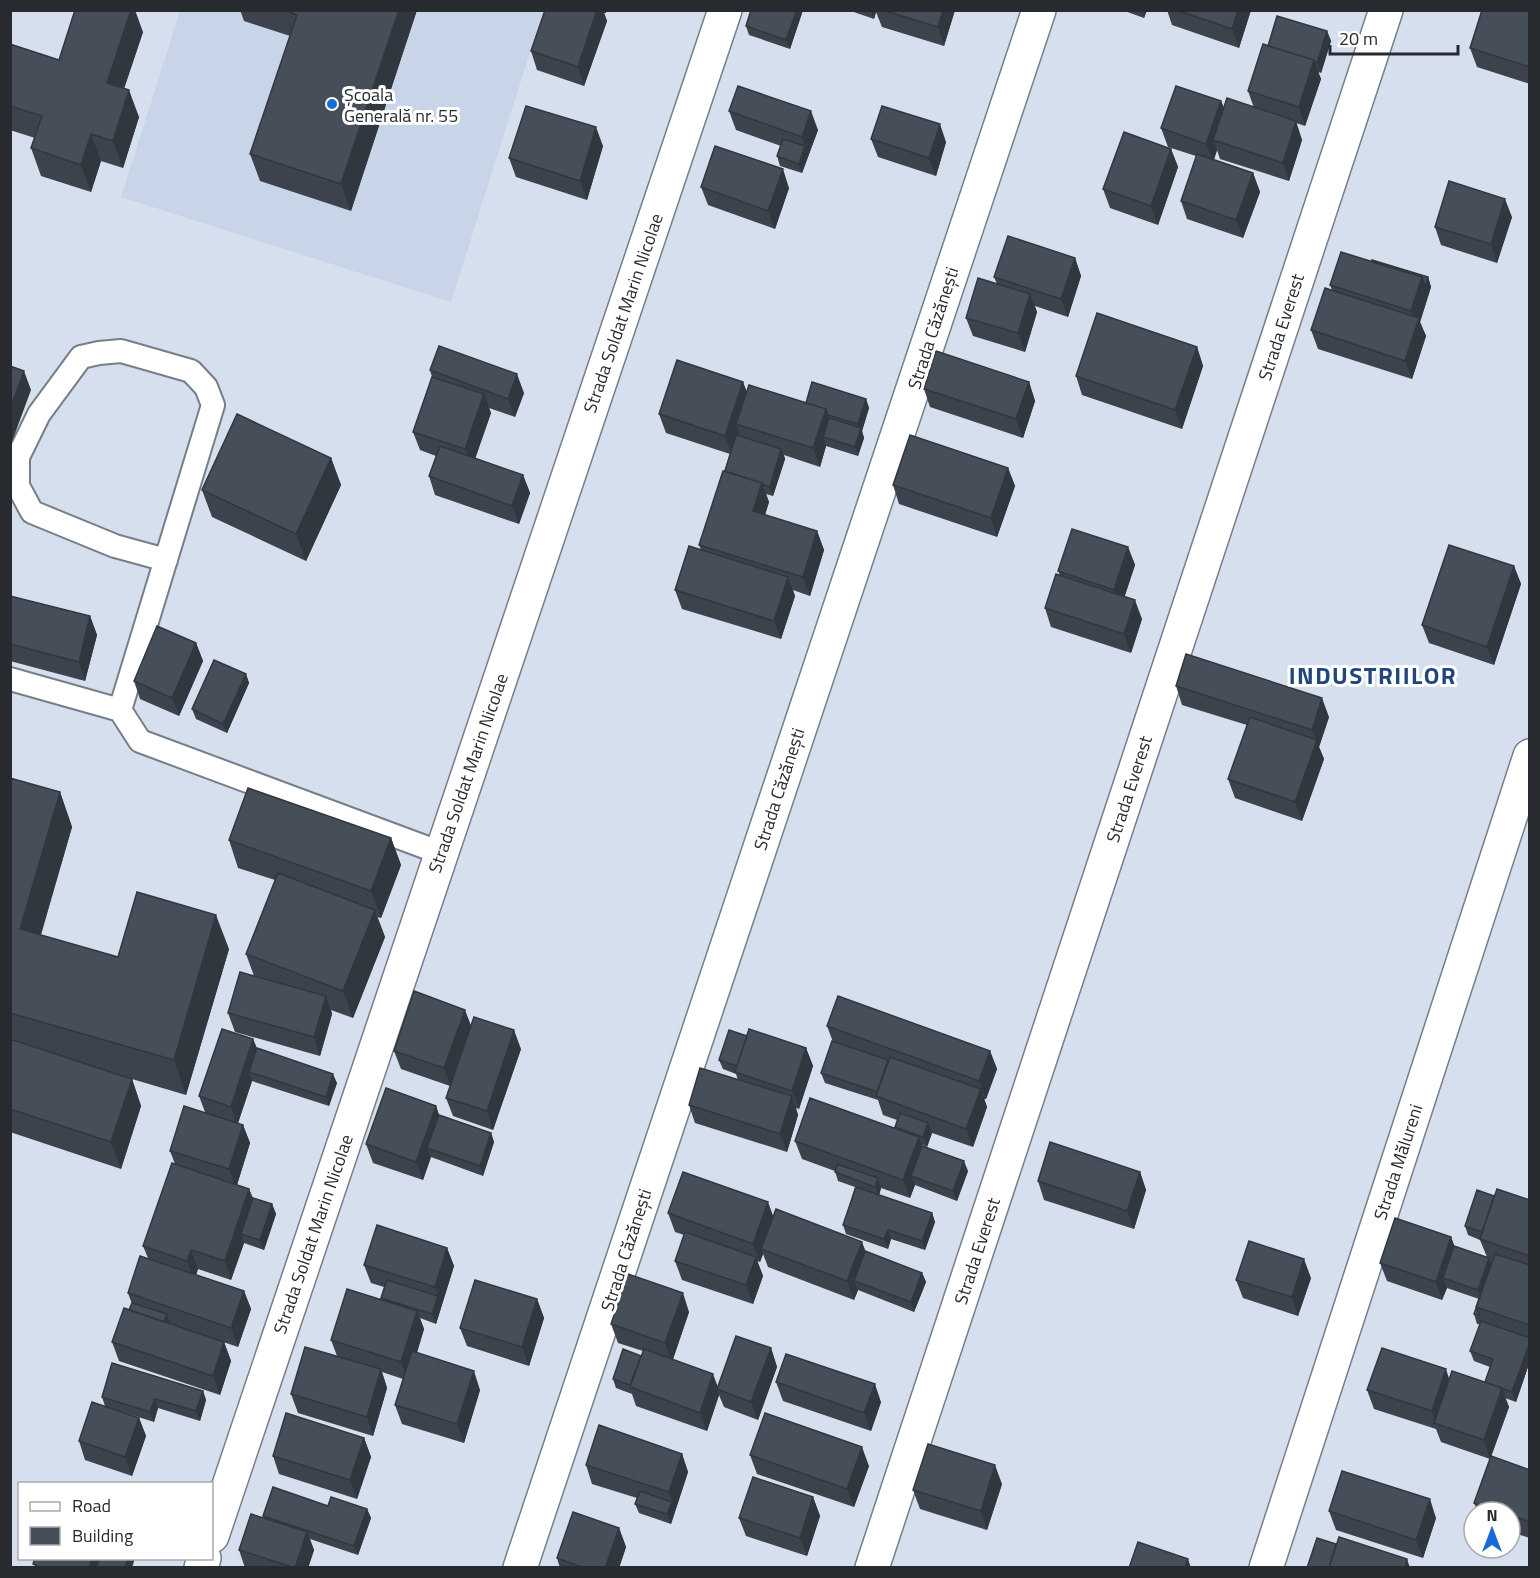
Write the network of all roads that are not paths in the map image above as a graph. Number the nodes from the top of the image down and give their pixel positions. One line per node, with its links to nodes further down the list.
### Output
1 (725, 10): 8 (street, Strada Soldat Marin Nicolae)
2 (1038, 10): 10 (street, Strada Căzănești)
3 (1386, 10): 11 (street, Strada Everest)
4 (166, 560): 4 (lane); 6 (lane)
5 (10, 679): 6 (lane)
6 (120, 710): 8 (lane)
7 (1530, 756): 12 (street, Strada Mălureni)
8 (441, 854): 9 (street, Strada Soldat Marin Nicolae)
9 (213, 1533)
10 (520, 1568)
11 (872, 1568)
12 (1266, 1568)

